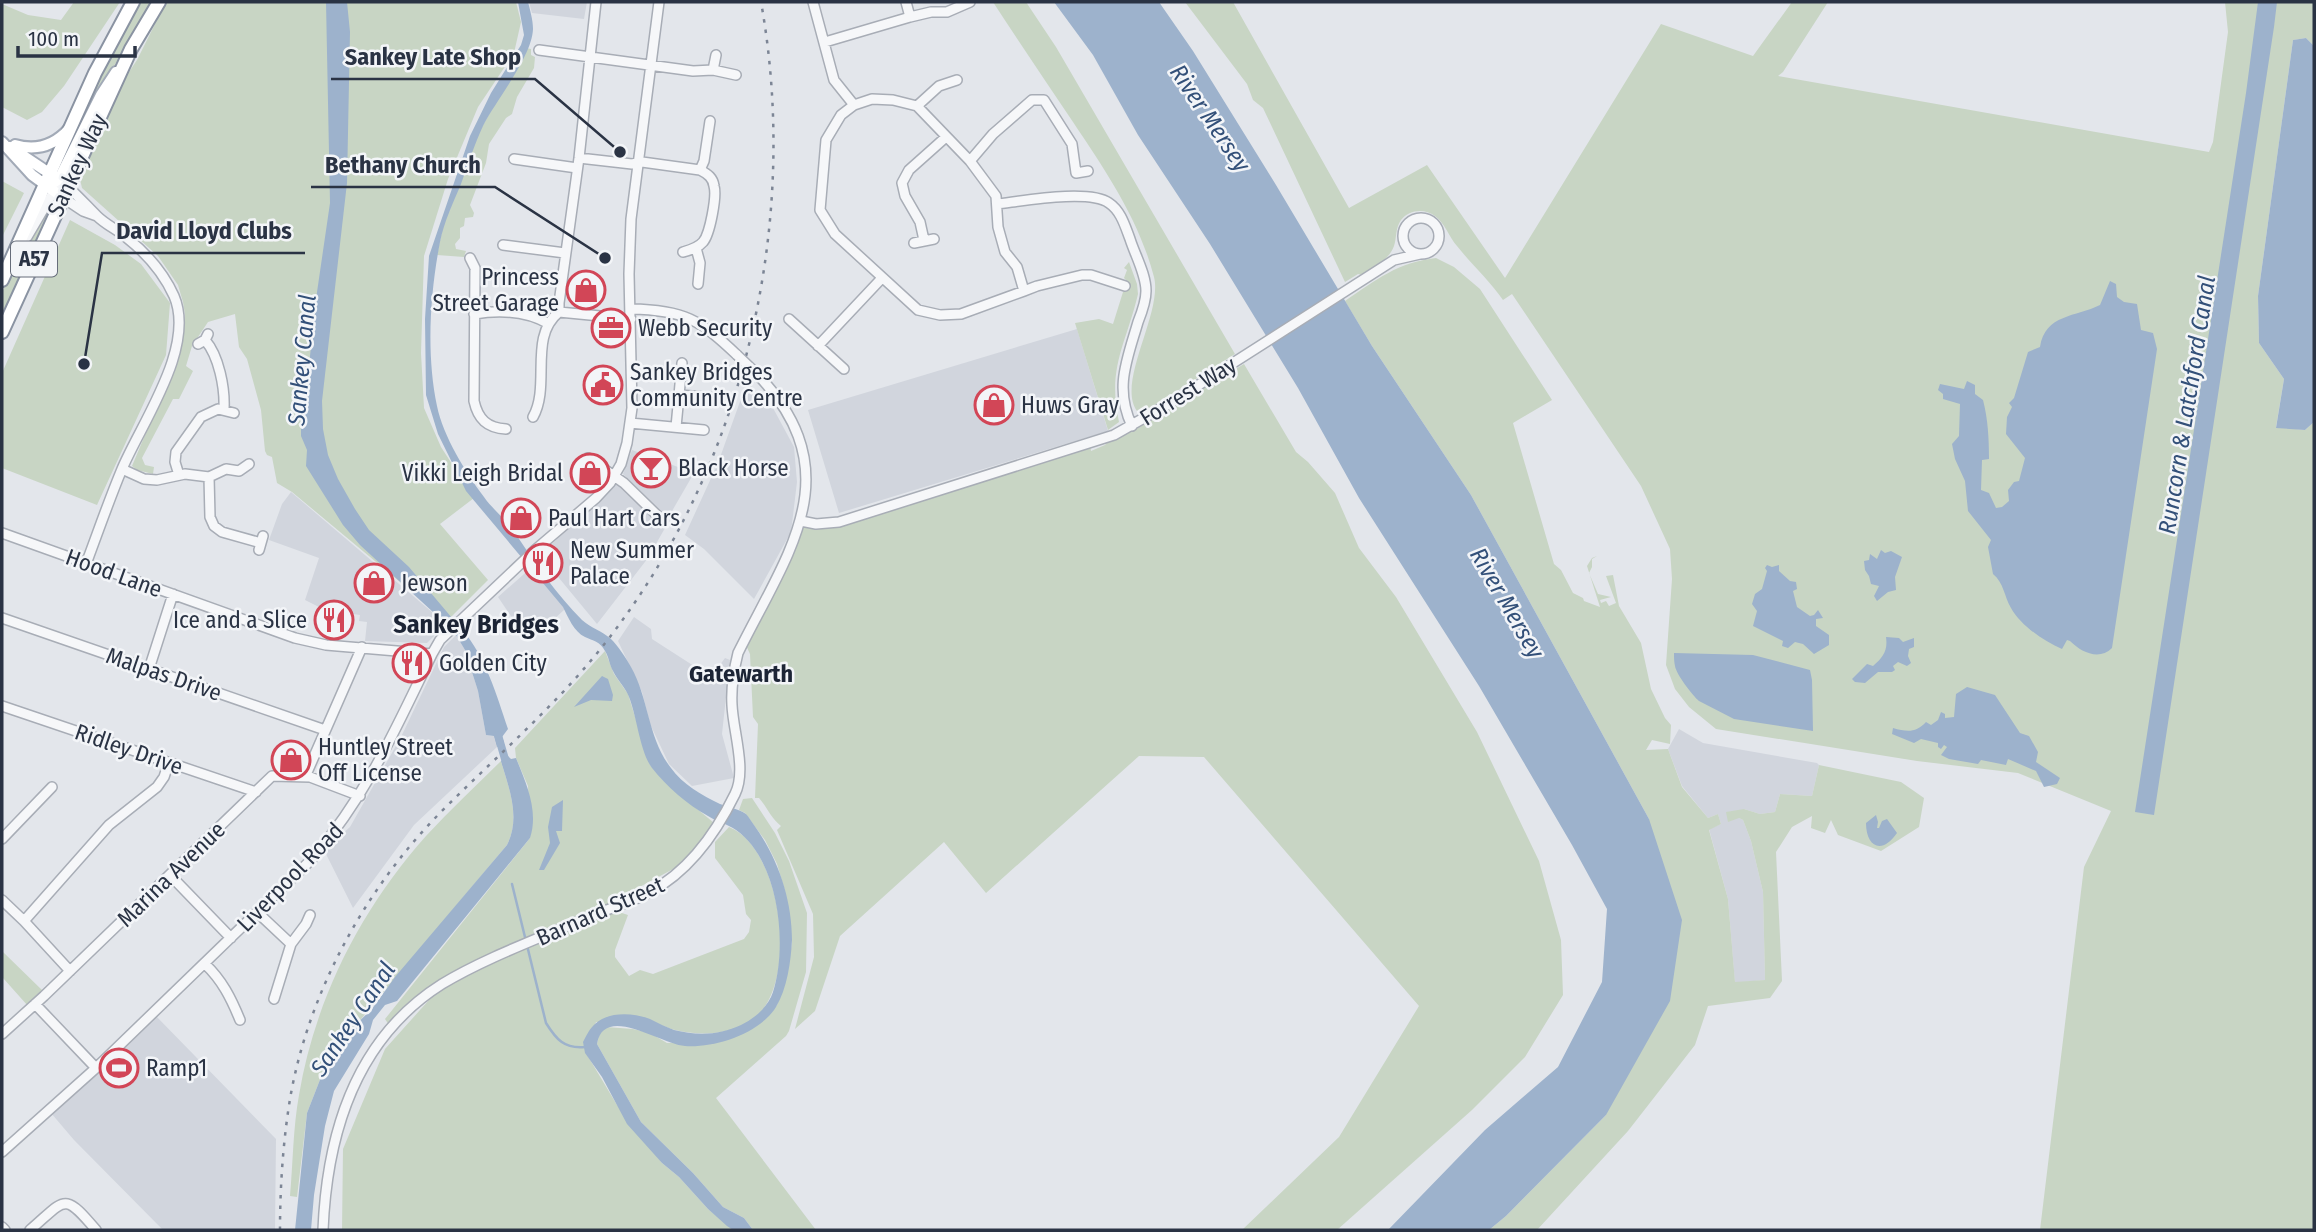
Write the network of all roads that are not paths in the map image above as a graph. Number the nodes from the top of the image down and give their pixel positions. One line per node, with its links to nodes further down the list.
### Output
1 (133, 2): 20 (highway, Sankey Way / A57)
2 (159, 2): 29 (highway, Sankey Way / A57)
3 (596, 2): 12 (street)
4 (659, 2): 13 (street)
5 (813, 2): 9 (street)
6 (906, 2): 8 (street)
7 (970, 2): 8 (street)
8 (910, 17): 9 (street)
9 (825, 43): 17 (street)
10 (539, 50): 12 (street)
11 (716, 55): 14 (street)
12 (589, 57): 13 (street); 25 (street)
13 (650, 65): 14 (street); 26 (street)
14 (713, 71): 15 (street)
15 (736, 75)
16 (957, 80): 18 (street)
17 (854, 105): 18 (street); 42 (street)
18 (917, 106): 21 (street)
19 (710, 121): 27 (street)
20 (72, 126): 22 (main road); 29 (highway, Sankey Way / A57)
21 (946, 137): 24 (street); 32 (street)
22 (2, 142): 29 (main road)
23 (514, 159): 25 (street)
24 (970, 161): 28 (street); 30 (street)
25 (578, 163): 26 (street); 36 (street)
26 (637, 163): 27 (street); 47 (street)
27 (700, 170): 34 (street)
28 (1088, 172)
29 (56, 185): 41 (highway, Sankey Way / A57); 50 (highway, Sankey Way / A57); 69 (street)
30 (997, 204): 44 (street); 63 (street)
31 (1403, 237): 37 (street); 37 (street); 39 (street)
32 (924, 241)
33 (503, 244): 36 (street)
34 (696, 248): 35 (street); 43 (street)
35 (683, 252)
36 (565, 253): 45 (street)
37 (1420, 254): 39 (street, Forrest Way)
38 (470, 257): 46 (street)
39 (1394, 260): 63 (street, Forrest Way)
40 (1121, 271): 44 (street)
41 (4, 276)
42 (883, 278): 44 (street); 52 (street)
43 (698, 284)
44 (1024, 291)
45 (559, 312): 47 (street, Barnard Street); 49 (street)
46 (474, 314): 49 (street); 66 (street)
47 (631, 314): 62 (street); 74 (street, Barnard Street, bridge)
48 (789, 319): 52 (street)
49 (549, 324): 56 (street)
50 (2, 332)
51 (204, 339): 59 (street)
52 (818, 346): 54 (street)
53 (682, 363): 57 (street)
54 (844, 369)
55 (528, 395): 56 (street)
56 (540, 395): 61 (street)
57 (680, 395): 58 (street); 64 (street)
58 (715, 398)
59 (224, 409): 60 (street); 70 (street)
60 (234, 413)
61 (533, 417)
62 (630, 423): 64 (street); 72 (street)
63 (1132, 426): 74 (street, Forrest Way)
64 (676, 427): 65 (street)
65 (704, 430)
66 (497, 441)
67 (588, 458): 72 (street)
68 (250, 462): 71 (street)
69 (122, 469): 70 (street); 77 (street)
70 (179, 475): 71 (street)
71 (209, 477): 76 (street)
72 (615, 477): 73 (street); 81 (street, Liverpool Road)
73 (663, 521)
74 (801, 521): 108 (street, Barnard Street)
75 (2, 533): 77 (street, Hood Lane)
76 (261, 543)
77 (86, 564): 78 (street, Hood Lane)
78 (173, 594): 80 (street, Hood Lane); 82 (street)
79 (2, 618): 82 (street, Malpas Drive)
80 (362, 647): 81 (street, Hood Lane); 84 (street)
81 (432, 654): 89 (street, Liverpool Road)
82 (149, 669): 84 (street, Malpas Drive)
83 (2, 706): 85 (street, Ridley Drive)
84 (325, 730): 86 (street)
85 (169, 762): 88 (street, Ridley Drive); 95 (street)
86 (305, 777): 88 (street, Marina Avenue); 89 (street, Marina Avenue)
87 (52, 787): 90 (street)
88 (256, 792): 91 (street, Marina Avenue)
89 (360, 796): 93 (street, Liverpool Road)
90 (2, 839)
91 (170, 875): 96 (street); 99 (street, Marina Avenue)
92 (2, 900): 95 (street)
93 (257, 912): 96 (street, Liverpool Road); 97 (street)
94 (310, 915): 97 (street)
95 (24, 921): 99 (street)
96 (231, 938): 98 (street, Liverpool Road)
97 (291, 944): 100 (street)
98 (205, 964): 102 (street); 104 (street, Liverpool Road)
99 (70, 971): 101 (street, Marina Avenue)
100 (274, 999)
101 (35, 1004): 103 (street, Marina Avenue); 104 (street)
102 (240, 1020)
103 (2, 1034)
104 (96, 1068): 105 (street, Liverpool Road)
105 (2, 1152)
106 (30, 1230): 107 (street)
107 (96, 1230)
108 (323, 1230)

